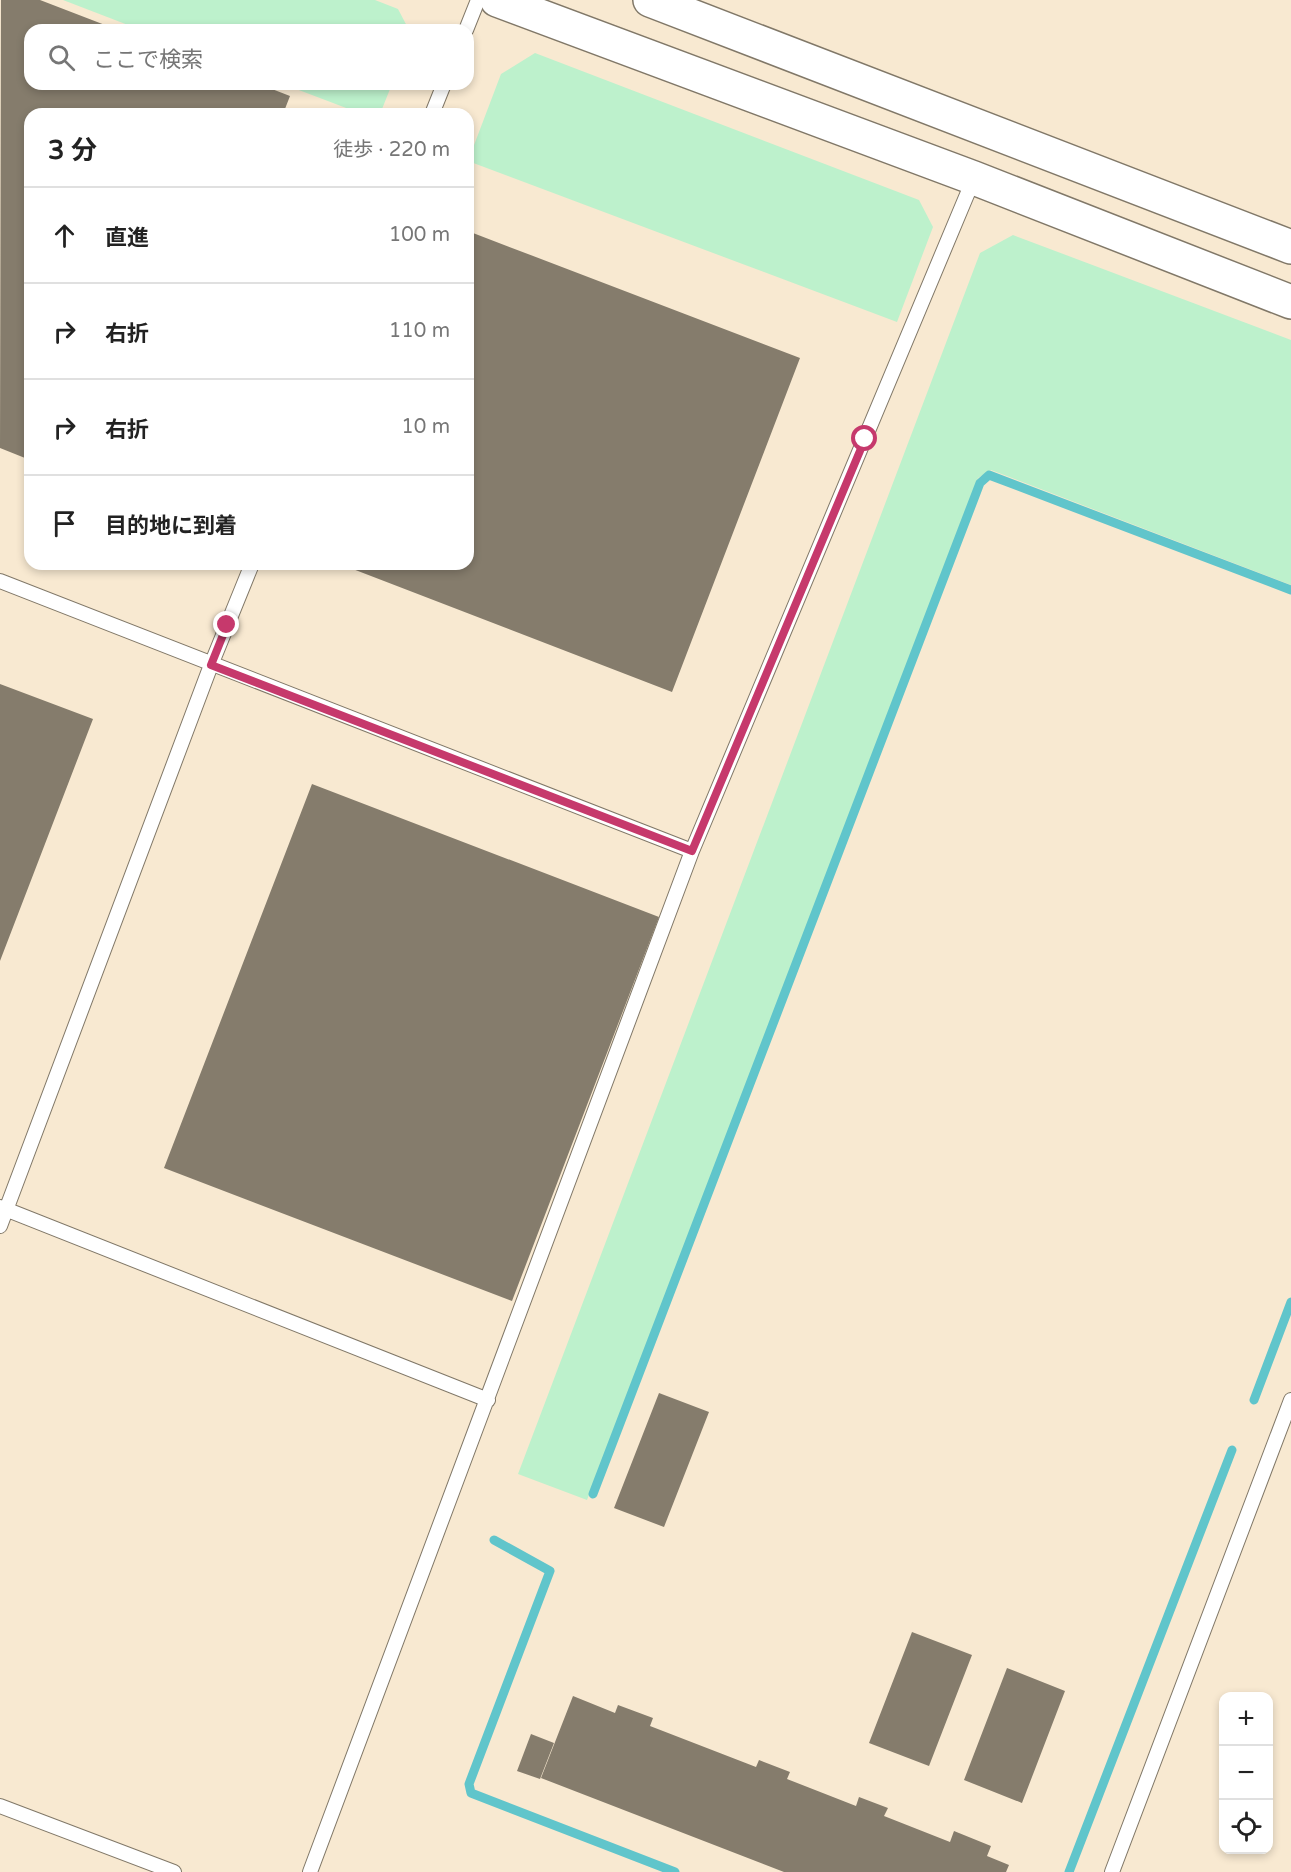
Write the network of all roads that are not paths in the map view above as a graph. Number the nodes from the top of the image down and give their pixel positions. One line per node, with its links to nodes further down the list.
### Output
1 (478, 0): 4 (lane)
2 (496, 0): 7 (street)
3 (650, 0): 8 (street)
4 (468, 24)
5 (442, 90): 6 (lane)
6 (434, 108)
7 (974, 178): 9 (street); 13 (lane)
8 (1291, 248)
9 (1291, 302)
10 (250, 570): 12 (lane)
11 (0, 581): 12 (lane)
12 (211, 665): 13 (lane); 14 (lane)
13 (692, 851): 16 (lane)
14 (3, 1208): 15 (lane); 16 (lane)
15 (0, 1226)
16 (488, 1400): 20 (lane)
17 (1291, 1400): 21 (lane)
18 (0, 1806): 19 (lane)
19 (174, 1872)
20 (310, 1872)
21 (1112, 1872)

